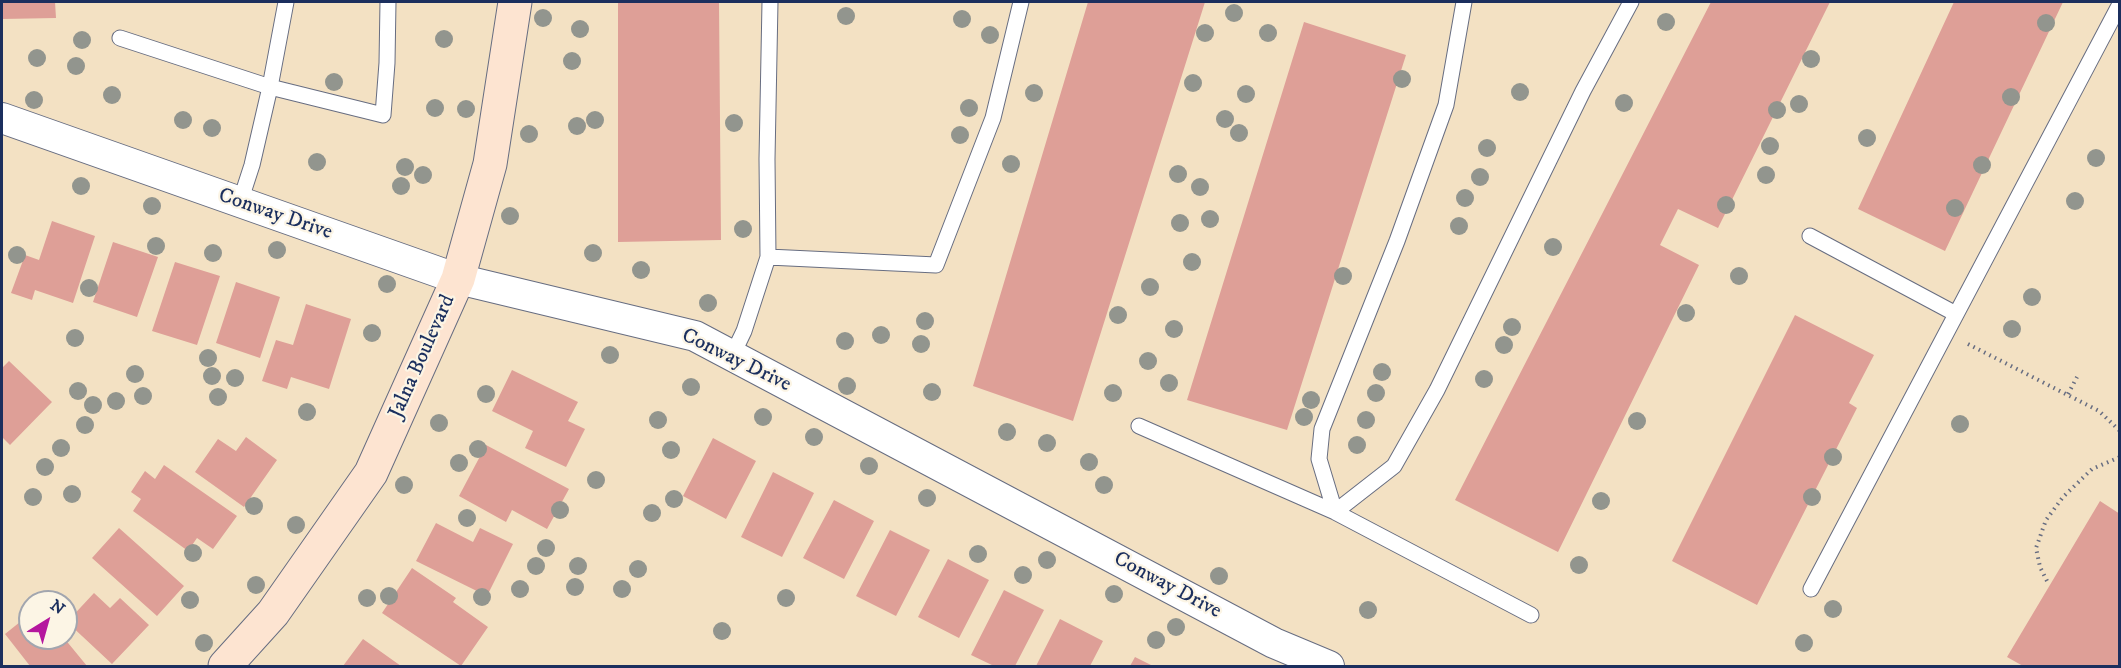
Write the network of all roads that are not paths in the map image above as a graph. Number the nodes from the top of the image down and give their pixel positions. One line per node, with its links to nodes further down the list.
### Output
1 (286, 2): 10 (lane)
2 (388, 2): 10 (lane)
3 (515, 2): 15 (street, Jalna Boulevard)
4 (770, 2): 14 (lane)
5 (1021, 2): 14 (lane)
6 (1464, 2): 19 (lane)
7 (1631, 2): 19 (lane)
8 (2120, 4): 16 (lane)
9 (120, 38): 10 (lane)
10 (270, 87): 12 (lane)
11 (2, 118): 12 (street, Conway Drive)
12 (240, 202): 15 (street, Conway Drive)
13 (1810, 236): 16 (lane)
14 (768, 257): 17 (lane)
15 (458, 279): 17 (street, Conway Drive); 23 (street, Jalna Boulevard)
16 (1956, 314): 20 (lane)
17 (732, 356): 22 (street, Conway Drive)
18 (1139, 426): 19 (lane)
19 (1335, 512): 21 (lane)
20 (1811, 589)
21 (1532, 615)
22 (1268, 655): 24 (street, Conway Drive)
23 (225, 666)
24 (1329, 666)

